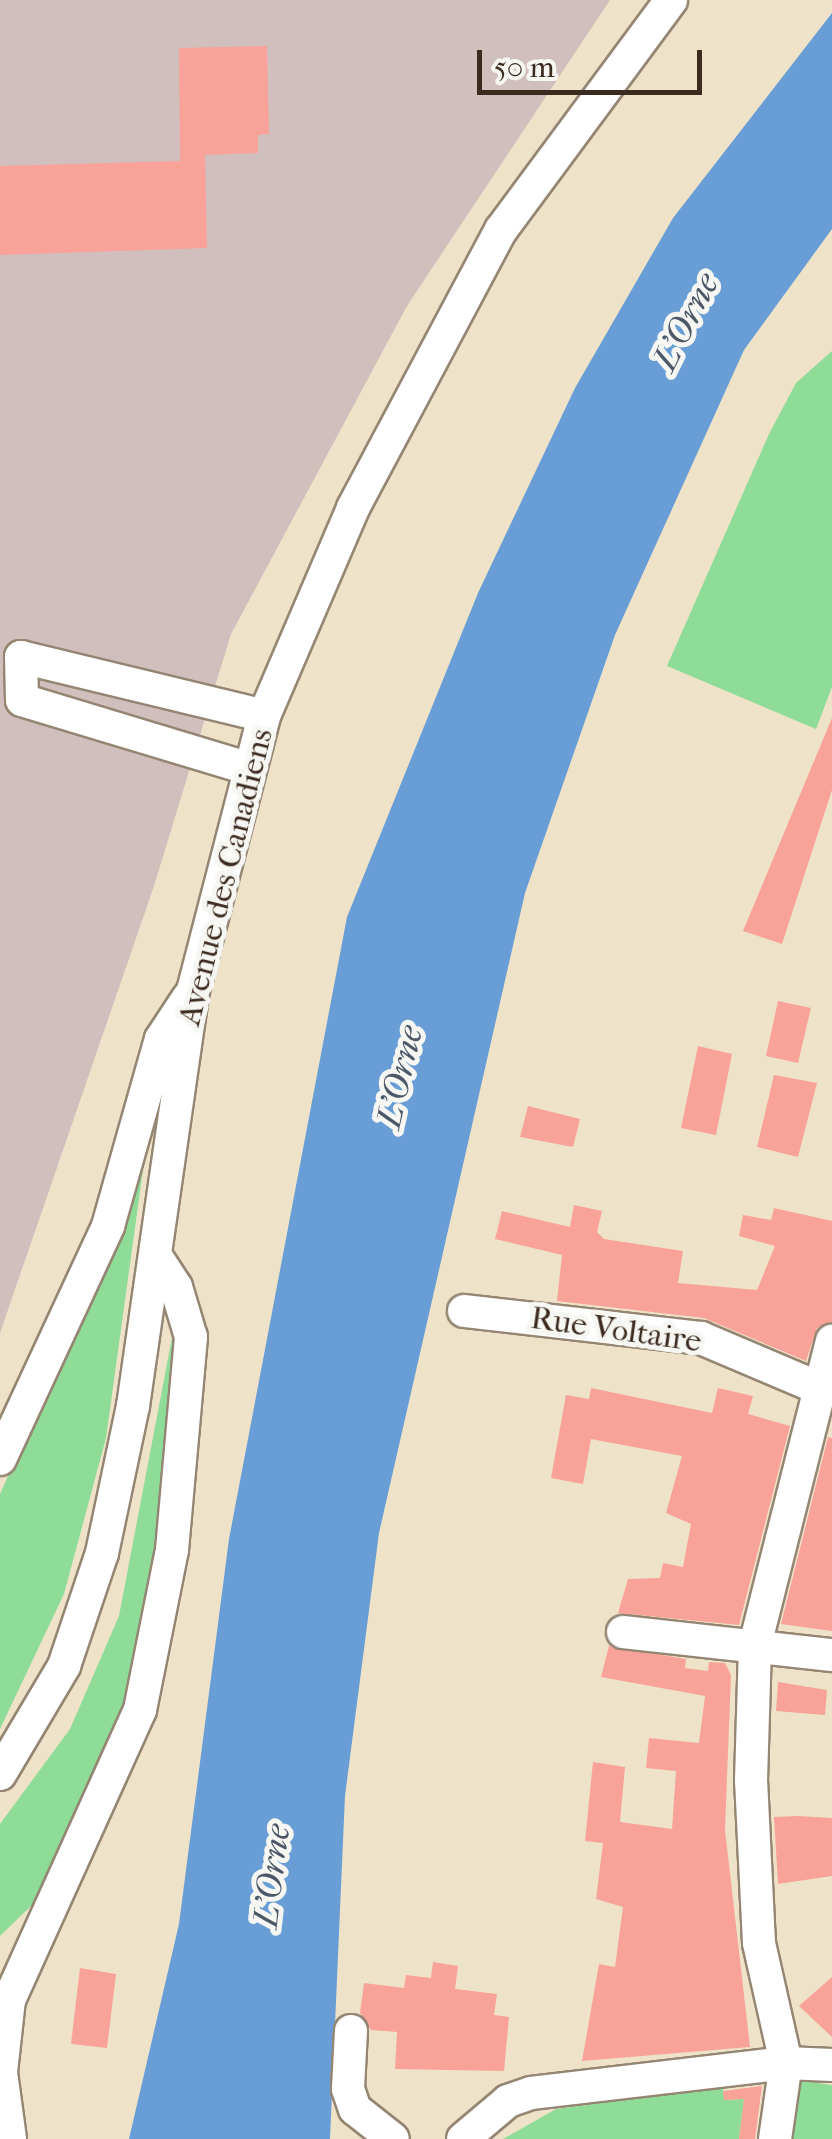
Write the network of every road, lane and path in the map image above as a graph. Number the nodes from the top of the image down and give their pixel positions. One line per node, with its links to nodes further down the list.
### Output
1 (670, 0): 2 (street, Avenue des Canadiens)
2 (264, 716): 3 (street, Avenue des Canadiens); 3 (street)
3 (246, 768): 4 (street, Avenue des Canadiens)
4 (193, 990): 5 (street, Avenue des Canadiens); 8 (street)
5 (155, 1256): 12 (street, Avenue des Canadiens); 13 (street)
6 (464, 1311): 7 (street, Rue Voltaire)
7 (827, 1363): 10 (street)
8 (0, 1459)
9 (623, 1632): 10 (street)
10 (755, 1644): 11 (street); 16 (street)
11 (832, 1655)
12 (0, 1774)
13 (41, 1919): 14 (street); 18 (street)
14 (0, 1948)
15 (351, 2031): 19 (street)
16 (786, 2062): 17 (street); 20 (street); 21 (street)
17 (832, 2065)
18 (10, 2139)
19 (393, 2139)
20 (464, 2139)
21 (775, 2139)

